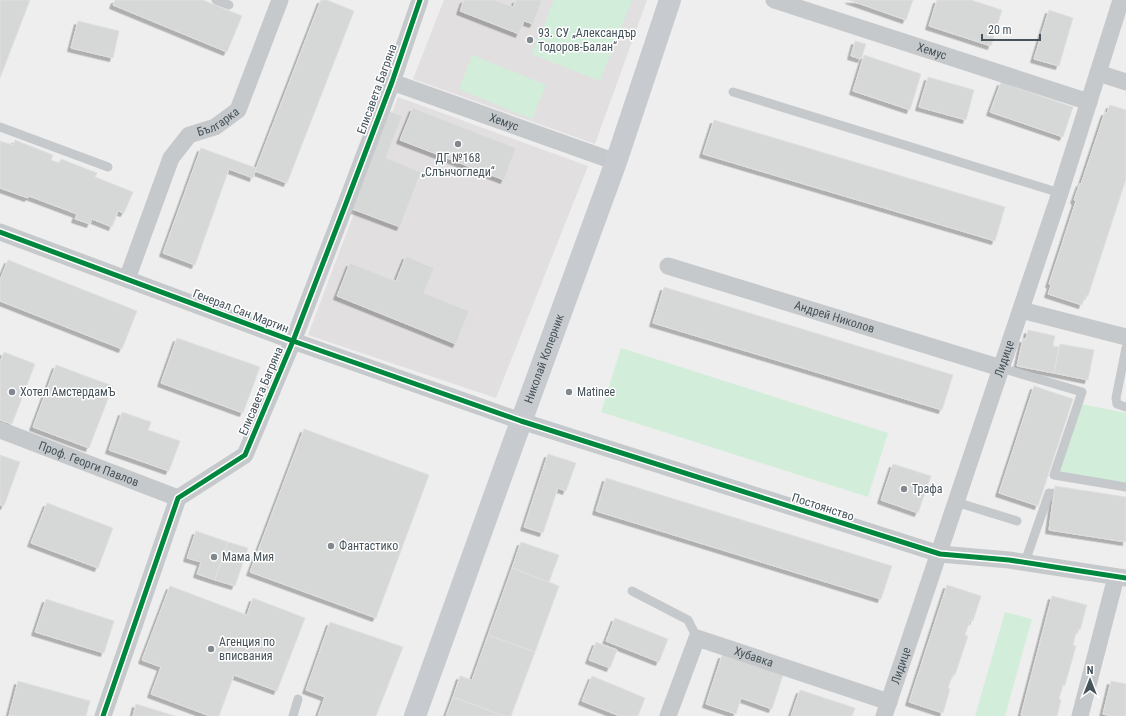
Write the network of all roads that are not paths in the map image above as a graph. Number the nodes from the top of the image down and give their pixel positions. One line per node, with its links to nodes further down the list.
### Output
1 (216, 0): 7 (lane)
2 (280, 0): 19 (street, Българка)
3 (420, 0): 9 (street, Елисавета Багряна)
4 (670, 0): 14 (street, Николай Коперник)
5 (774, 0): 12 (street, Хемус)
6 (1121, 0): 8 (street, Лидице)
7 (229, 5)
8 (1098, 73): 10 (street); 12 (street, Лидице)
9 (392, 82): 14 (street, Хемус); 22 (street, Елисавета Багряна)
10 (1126, 82)
11 (733, 92): 16 (lane)
12 (1089, 102): 16 (street, Лидице)
13 (0, 127): 15 (lane)
14 (616, 162): 26 (street, Николай Коперник)
15 (108, 167)
16 (1060, 193): 20 (street, Лидице)
17 (0, 232): 19 (street, Генерал Сан Мартин)
18 (668, 266): 24 (street, Андрей Николов)
19 (127, 279): 22 (street, Генерал Сан Мартин)
20 (1021, 310): 21 (street); 24 (street, Лидице)
21 (1126, 337)
22 (293, 341): 26 (street, Генерал Сан Мартин); 30 (street, Елисавета Багряна)
23 (1126, 348): 25 (lane)
24 (1001, 368): 28 (lane); 31 (street, Лидице)
25 (1126, 407)
26 (521, 421): 33 (street, Постоянство); 42 (street, Николай Коперник)
27 (0, 430): 30 (street, Проф. Георги Павлов)
28 (1126, 487)
29 (1048, 492): 34 (lane)
30 (178, 498): 40 (street)
31 (956, 502): 32 (lane); 33 (street, Лидице)
32 (1017, 521)
33 (940, 554): 34 (street, Постоянство); 39 (street, Лидице)
34 (1025, 562): 35 (street, Постоянство)
35 (1121, 577): 44 (street)
36 (632, 591): 37 (lane)
37 (697, 638): 39 (street, Хубавка); 43 (street)
38 (298, 699): 41 (lane)
39 (887, 709)
40 (103, 716)
41 (292, 716)
42 (415, 716)
43 (668, 716)
44 (1080, 716)

